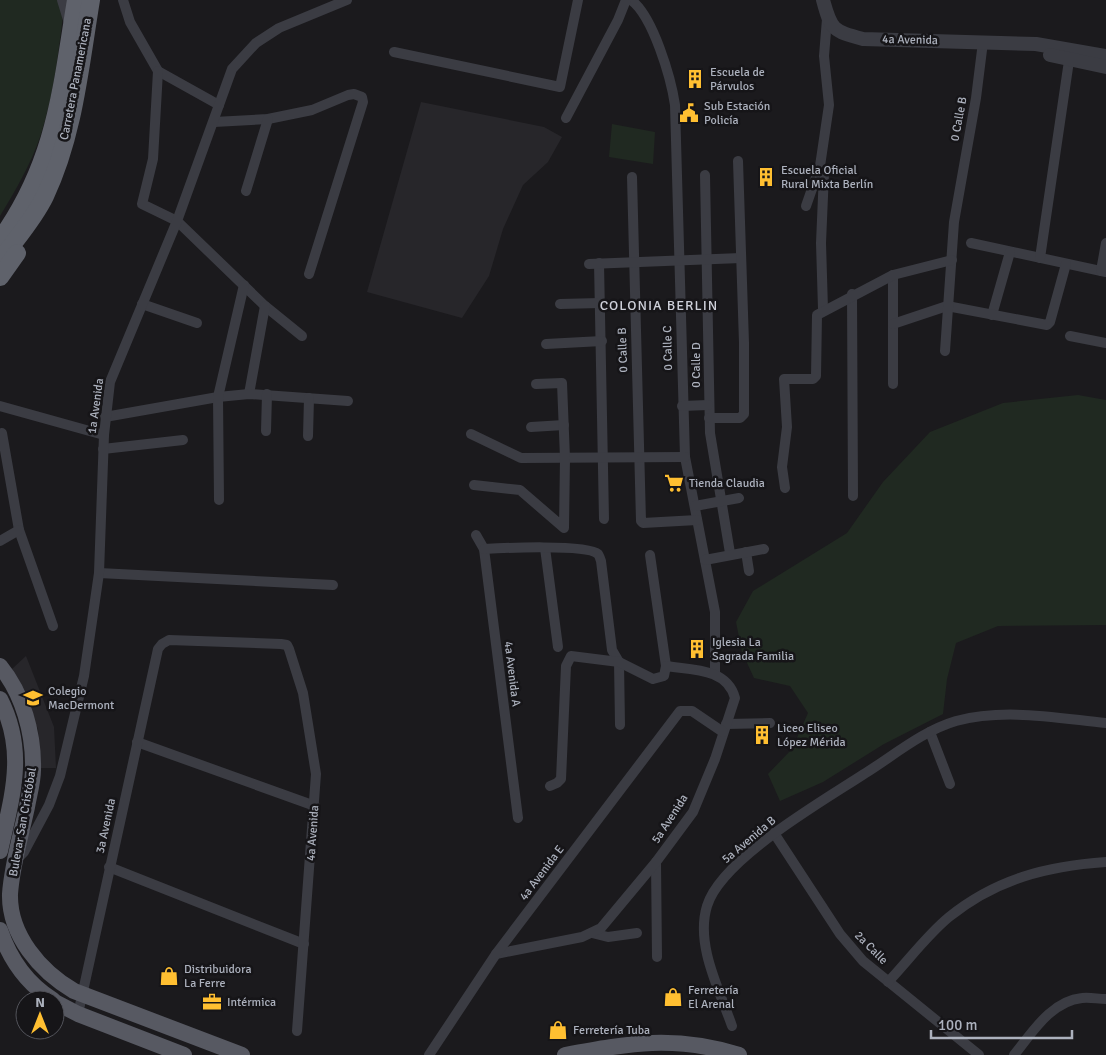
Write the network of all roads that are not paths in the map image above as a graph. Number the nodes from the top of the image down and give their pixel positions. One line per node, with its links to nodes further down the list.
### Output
1 (62, 0): 11 (street)
2 (76, 0): 11 (highway, Carretera Panamericana)
3 (91, 0): 28 (highway, Carretera Panamericana)
4 (123, 0): 17 (street)
5 (347, 0): 18 (street, 1a Avenida)
6 (578, 0): 13 (street)
7 (626, 0): 19 (street)
8 (631, 0): 37 (street, 0 Calle C)
9 (823, 0): 10 (street)
10 (827, 19): 12 (street, 4a Avenida); 23 (street)
11 (71, 29): 30 (highway, Carretera Panamericana)
12 (983, 42): 14 (street, 4a Avenida); 38 (street, 0 Calle B)
13 (394, 52)
14 (1070, 55): 15 (street, 4a Avenida); 16 (street, 4a Avenida); 35 (street)
15 (1106, 56)
16 (1106, 67)
17 (158, 71): 18 (street); 29 (street)
18 (219, 105): 21 (street, 1a Avenida)
19 (566, 118)
20 (268, 119): 21 (street); 26 (street); 43 (street)
21 (214, 122): 29 (street, 1a Avenida)
22 (738, 161): 34 (street)
23 (820, 166): 27 (street); 53 (street)
24 (705, 175): 36 (street, 0 Calle D)
25 (632, 177): 40 (street, 0 Calle B)
26 (246, 190)
27 (806, 206)
28 (38, 209): 39 (highway, Carretera Panamericana); 45 (highway)
29 (177, 221): 46 (street); 49 (street, 1a Avenida)
30 (0, 240)
31 (1106, 243): 42 (street)
32 (971, 244): 33 (street)
33 (1010, 252): 35 (street); 54 (street)
34 (741, 258): 36 (street); 74 (street)
35 (1040, 258): 41 (street)
36 (708, 259): 37 (street); 72 (street, 0 Calle D)
37 (679, 260): 40 (street); 71 (street, 0 Calle C)
38 (952, 260): 44 (street); 52 (street, 0 Calle B)
39 (0, 261)
40 (633, 262): 48 (street); 84 (street, 0 Calle B)
41 (1066, 264): 42 (street); 54 (street)
42 (1103, 272)
43 (309, 274)
44 (893, 275): 47 (street); 56 (street)
45 (0, 278)
46 (244, 285): 51 (street); 67 (street)
47 (852, 294): 53 (street); 90 (street)
48 (600, 302): 50 (street); 59 (street)
49 (142, 304): 55 (street); 73 (street, 1a Avenida)
50 (560, 304)
51 (265, 306): 57 (street); 65 (street)
52 (947, 306): 54 (street); 56 (street); 62 (street, 0 Calle B)
53 (820, 312): 89 (street)
54 (992, 315)
55 (197, 323)
56 (893, 324): 64 (street)
57 (302, 336)
58 (1070, 336): 60 (street)
59 (602, 341): 61 (street); 85 (street)
60 (1106, 343)
61 (546, 344)
62 (945, 351)
63 (536, 384): 75 (street)
64 (893, 384)
65 (249, 394): 66 (street); 67 (street)
66 (267, 394): 68 (street); 77 (street)
67 (218, 397): 73 (street); 92 (street)
68 (309, 398): 69 (street); 81 (street)
69 (348, 401)
70 (0, 406): 80 (street)
71 (682, 406): 72 (street); 86 (street, 0 Calle C)
72 (708, 406): 74 (street, 0 Calle D)
73 (105, 417): 80 (street, 1a Avenida)
74 (709, 418): 93 (street, 0 Calle D)
75 (564, 425): 76 (street); 87 (street)
76 (531, 427)
77 (266, 431)
78 (2, 433): 97 (street)
79 (471, 434): 87 (street)
80 (104, 435): 83 (street, 1a Avenida)
81 (308, 436)
82 (183, 440): 83 (street)
83 (103, 449): 108 (street, 1a Avenida)
84 (639, 456): 85 (street); 86 (street); 96 (street, 0 Calle B)
85 (604, 457): 87 (street); 95 (street)
86 (685, 457): 94 (street, 0 Calle C)
87 (566, 458): 88 (street)
88 (474, 485)
89 (785, 488)
90 (853, 496)
91 (739, 498): 93 (street)
92 (218, 500)
93 (720, 501): 94 (street); 104 (street, 0 Calle D)
94 (695, 506): 96 (street, 0 Calle C)
95 (604, 520)
96 (696, 520): 106 (street, 0 Calle C)
97 (19, 530): 99 (street); 110 (street)
98 (476, 535): 101 (street, 4a Avenida A)
99 (0, 541)
100 (546, 548): 101 (street); 112 (street); 113 (street)
101 (484, 549): 128 (street, 4a Avenida A)
102 (764, 549): 103 (street)
103 (746, 552): 104 (street); 107 (street)
104 (730, 553): 106 (street)
105 (650, 555): 115 (street)
106 (705, 560): 116 (street, 0 Calle C)
107 (749, 571)
108 (99, 572): 109 (street); 131 (street, 1a Avenida)
109 (334, 586)
110 (53, 626)
111 (162, 644): 123 (street, 3a Avenida); 127 (street, 4a Avenida)
112 (558, 647)
113 (619, 662): 115 (street); 120 (street); 125 (street)
114 (0, 666): 131 (main road, Bulevar San Cristóbal)
115 (666, 666): 116 (street)
116 (715, 674): 121 (street, 5a Avenida)
117 (0, 699): 126 (main road, Bulevar San Cristóbal)
118 (770, 722): 121 (street)
119 (1106, 723): 122 (street, 5a Avenida B)
120 (620, 725)
121 (725, 728): 132 (street, 5a Avenida); 139 (street, 4a Avenida E)
122 (927, 734): 124 (street); 129 (street, 5a Avenida B)
123 (137, 742): 127 (street); 134 (street, 3a Avenida)
124 (950, 784)
125 (550, 786)
126 (6, 793): 130 (main road, Bulevar San Cristóbal)
127 (315, 806): 138 (street, 4a Avenida)
128 (518, 818)
129 (774, 833): 141 (street, 2a Calle); 147 (street, 5a Avenida B)
130 (0, 851)
131 (16, 859): 143 (main road, Bulevar San Cristóbal)
132 (656, 862): 136 (street, 5a Avenida); 140 (street)
133 (1106, 862): 141 (street)
134 (109, 867): 138 (street); 143 (street, 3a Avenida)
135 (0, 930): 142 (main road)
136 (592, 933): 137 (street); 139 (street)
137 (637, 933)
138 (304, 944): 148 (street, 4a Avenida)
139 (496, 954): 152 (street, 4a Avenida E)
140 (657, 957)
141 (888, 982): 155 (street, 2a Calle)
142 (37, 990)
143 (84, 994): 146 (street, 3a Avenida); 151 (main road, Bulevar San Cristóbal)
144 (1106, 1000): 156 (street)
145 (65, 1007): 146 (main road)
146 (78, 1014): 150 (main road)
147 (732, 1026)
148 (297, 1031)
149 (596, 1052): 153 (main road); 154 (main road)
150 (184, 1055)
151 (242, 1055)
152 (430, 1055)
153 (565, 1055)
154 (739, 1055)
155 (979, 1055)
156 (1014, 1055)

